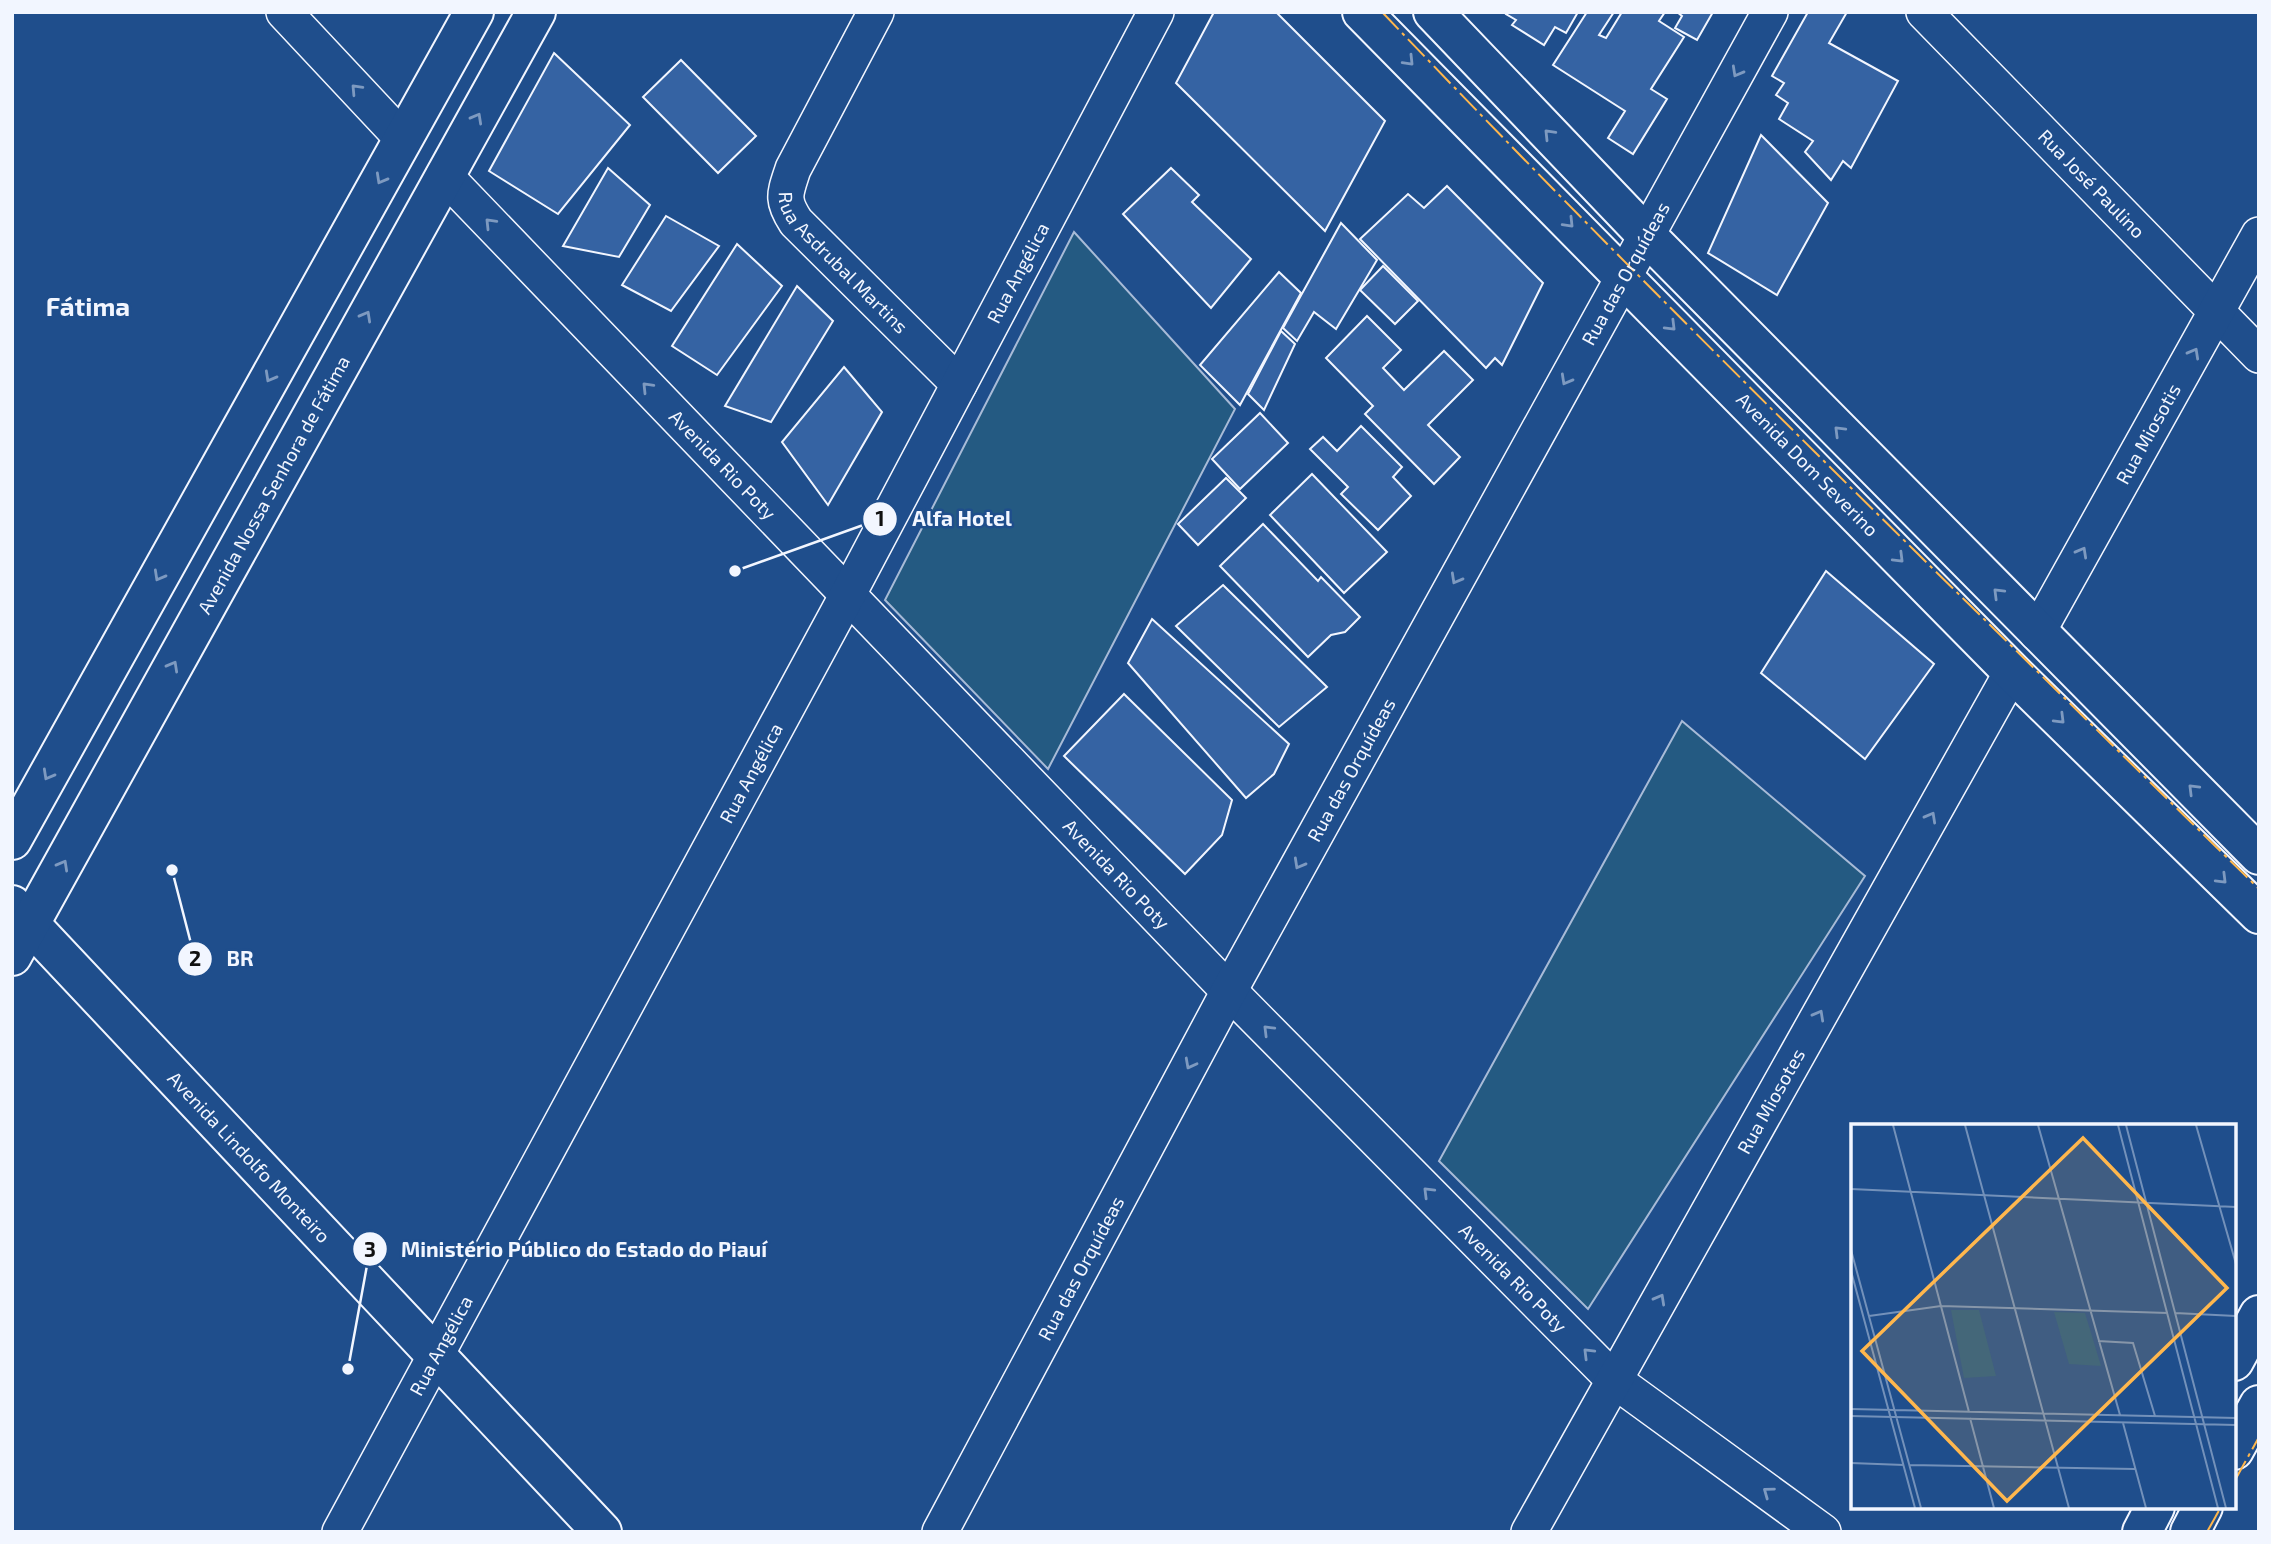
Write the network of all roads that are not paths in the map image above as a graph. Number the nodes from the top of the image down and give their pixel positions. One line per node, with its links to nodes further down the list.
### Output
1 (284, 12): 10 (street, one-way to 1)
2 (474, 12): 10 (main road)
3 (536, 12): 11 (main road, Avenida Nossa Senhora de Fátima, one-way to 3)
4 (876, 12): 17 (street, Rua Asdrubal Martins)
5 (1156, 12): 17 (street, Rua Angélica)
6 (1362, 12): 14 (main road, Avenida Dom Severino, one-way to 14)
7 (1433, 12): 13 (main road, one-way to 7)
8 (1770, 12): 13 (street, Rua das Orquídeas, one-way to 13)
9 (1924, 12): 15 (street, Rua José Paulino)
10 (403, 139): 21 (main road, one-way to 21)
11 (444, 176): 18 (street, Avenida Rio Poty, one-way to 11); 24 (main road, Avenida Nossa Senhora de Fátima, one-way to 11)
12 (2259, 235): 15 (street, Rua Miosotis)
13 (1647, 236): 14 (street, Rua das Orquídeas); 19 (main road, one-way to 13)
14 (1623, 278): 20 (main road, Avenida Dom Severino, one-way to 20); 25 (street, Rua das Orquídeas, one-way to 25)
15 (2216, 313): 16 (street, Rua José Paulino); 19 (street, Rua Miosotis, one-way to 15)
16 (2259, 355)
17 (958, 384): 18 (street, Rua Angélica)
18 (847, 596): 25 (street, Avenida Rio Poty); 28 (street, Rua Angélica)
19 (2037, 633): 22 (main road, one-way to 19)
20 (2012, 672): 23 (main road, Avenida Dom Severino, one-way to 23); 29 (street, Rua Miosotes, one-way to 20)
21 (12, 840)
22 (2259, 855)
23 (2259, 914)
24 (18, 929): 28 (main road, Avenida Lindolfo Monteiro)
25 (1229, 991): 29 (street, Avenida Rio Poty, one-way to 25); 36 (street, Rua das Orquídeas, one-way to 36)
26 (2259, 1315): 27 (main road)
27 (2236, 1356)
28 (436, 1357): 34 (street, Rua Angélica); 35 (main road, Avenida Lindolfo Monteiro)
29 (1614, 1380): 37 (street, Rua Miosotes); 38 (street, Avenida Rio Poty, one-way to 29)
30 (2259, 1405): 31 (main road)
31 (2236, 1446)
32 (2154, 1509): 39 (main road)
33 (2202, 1509): 40 (main road)
34 (340, 1532)
35 (602, 1532)
36 (940, 1532)
37 (1529, 1532)
38 (1823, 1532)
39 (2142, 1532)
40 (2190, 1532)

